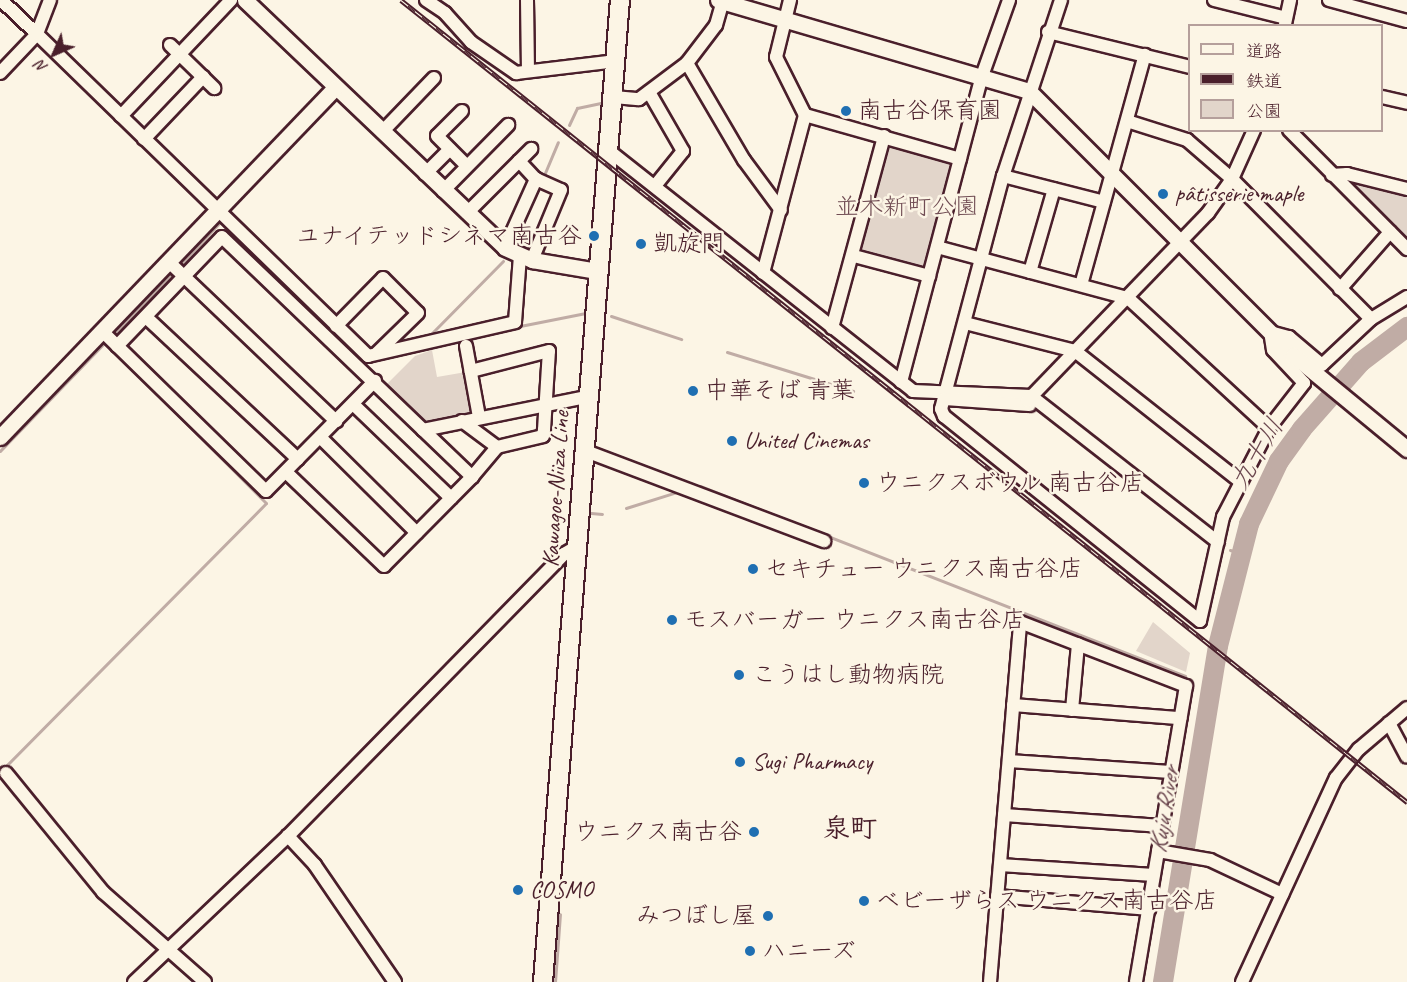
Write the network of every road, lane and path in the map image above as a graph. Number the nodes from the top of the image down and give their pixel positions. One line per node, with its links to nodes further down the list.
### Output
1 (1, 0): 19 (street)
2 (50, 0): 19 (street)
3 (231, 0): 21 (street)
4 (245, 0): 32 (street)
5 (426, 0): 26 (street)
6 (527, 0): 26 (street)
7 (620, 0): 23 (main road, Kawagoe-Niiza Line)
8 (790, 0): 15 (street)
9 (1009, 0): 28 (street)
10 (1061, 0): 18 (street)
11 (1214, 0): 17 (street)
12 (1290, 0): 17 (street)
13 (1329, 0): 16 (street)
14 (720, 1): 15 (street); 24 (street)
15 (786, 20): 28 (street); 39 (street)
16 (1407, 21)
17 (1285, 22)
18 (1048, 32): 22 (street); 33 (street)
19 (37, 34): 27 (street); 40 (street)
20 (170, 45): 21 (street)
21 (180, 54): 29 (street); 40 (street)
22 (1145, 55): 25 (street); 41 (street)
23 (616, 61): 26 (street); 36 (main road, Kawagoe-Niiza Line)
24 (687, 63): 34 (street); 65 (street)
25 (1188, 66)
26 (528, 70)
27 (0, 73)
28 (982, 76): 33 (street); 51 (street)
29 (203, 77): 31 (street); 47 (street)
30 (434, 78): 43 (street)
31 (214, 88)
32 (335, 88): 43 (street); 66 (street)
33 (1029, 91): 55 (street); 57 (street)
34 (649, 92): 36 (street); 60 (street)
35 (1383, 97): 37 (street)
36 (614, 98): 50 (main road, Kawagoe-Niiza Line)
37 (1407, 103)
38 (462, 111): 48 (street)
39 (805, 115): 46 (street); 65 (street)
40 (121, 116): 47 (street)
41 (1127, 121): 55 (street); 59 (street)
42 (508, 125): 53 (street)
43 (382, 132): 54 (street)
44 (1253, 132): 59 (street)
45 (1291, 132): 56 (street)
46 (884, 136): 51 (street); 73 (street)
47 (144, 139): 66 (street)
48 (450, 149): 53 (street); 54 (street)
49 (531, 149): 52 (street)
50 (608, 150): 60 (street); 77 (main road, Kawagoe-Niiza Line)
51 (960, 159): 70 (street)
52 (519, 161): 58 (street); 67 (street)
53 (467, 166): 63 (street)
54 (425, 174): 63 (street)
55 (1113, 174): 64 (street); 69 (street)
56 (1332, 175): 62 (street); 68 (street)
57 (1004, 176): 61 (street); 75 (street)
58 (536, 179): 71 (street); 74 (street)
59 (1232, 179): 69 (street); 83 (street)
60 (655, 186): 79 (street)
61 (1054, 189): 64 (street); 78 (street)
62 (1407, 189)
63 (443, 191): 67 (street)
64 (1104, 202): 82 (street)
65 (781, 210): 79 (street)
66 (218, 211): 76 (street); 89 (street)
67 (467, 213): 71 (street)
68 (1390, 232): 72 (street); 83 (street)
69 (1180, 242): 85 (street); 92 (street)
70 (937, 247): 75 (street); 81 (street)
71 (505, 248): 74 (street)
72 (1407, 249)
73 (854, 256): 81 (street); 90 (street)
74 (526, 258): 77 (street); 96 (street)
75 (981, 259): 78 (street); 88 (street)
76 (169, 262): 80 (street); 91 (street)
77 (597, 272): 101 (main road, Kawagoe-Niiza Line)
78 (1030, 272): 82 (street)
79 (763, 273): 90 (street)
80 (184, 276): 86 (street); 98 (street); 106 (street)
81 (929, 276): 99 (street)
82 (1081, 285): 85 (street)
83 (1340, 289): 87 (street)
84 (1407, 297): 87 (street)
85 (1128, 298): 95 (street); 108 (street)
86 (146, 317): 93 (street); 115 (street)
87 (1371, 319): 92 (street)
88 (965, 323): 95 (street); 100 (street)
89 (336, 326): 96 (street); 96 (street)
90 (832, 328): 99 (street)
91 (102, 331): 93 (street); 110 (street)
92 (1270, 332): 108 (street); 113 (street)
93 (117, 346): 116 (street)
94 (466, 346): 97 (street)
95 (1075, 351): 102 (street); 118 (street)
96 (377, 354)
97 (471, 370): 104 (street); 105 (street)
98 (375, 381): 103 (street); 109 (street)
99 (901, 382): 100 (street)
100 (945, 395): 102 (street); 122 (street)
101 (587, 397): 104 (street); 114 (main road, Kawagoe-Niiza Line)
102 (1028, 399): 122 (street)
103 (353, 404): 106 (street); 119 (street)
104 (546, 404): 105 (street); 112 (street)
105 (479, 417): 107 (street)
106 (336, 421): 111 (street)
107 (462, 421): 109 (street); 112 (street)
108 (1269, 428): 118 (street)
109 (423, 430): 117 (street)
110 (0, 437)
111 (320, 437): 115 (street); 120 (street)
112 (497, 447): 117 (street)
113 (1407, 449)
114 (583, 450): 121 (street); 123 (main road, Kawagoe-Niiza Line)
115 (298, 459): 116 (street)
116 (286, 472): 120 (street)
117 (472, 477): 119 (street)
118 (1241, 482): 122 (street)
119 (451, 498): 120 (street)
120 (417, 533)
121 (824, 541)
122 (1216, 546)
123 (576, 547): 136 (street); 147 (main road, Kawagoe-Niiza Line)
124 (1078, 644): 125 (street); 127 (street); 128 (street)
125 (1013, 705): 127 (street); 131 (street)
126 (1407, 708): 129 (street)
127 (1072, 710): 128 (street)
128 (1180, 718): 133 (street)
129 (1389, 723): 130 (street); 140 (street)
130 (1407, 757)
131 (1009, 761): 133 (street); 134 (street)
132 (6, 772): 143 (street)
133 (1171, 772): 135 (street)
134 (1004, 814): 135 (street); 138 (street)
135 (1162, 826): 137 (street)
136 (288, 836): 143 (street); 146 (street)
137 (1164, 852): 139 (street); 140 (street)
138 (1000, 865): 139 (street); 141 (street)
139 (1154, 875): 142 (street)
140 (1282, 894): 150 (street)
141 (998, 896): 142 (street); 148 (street)
142 (1149, 909): 149 (street)
143 (170, 948): 144 (street); 145 (street)
144 (134, 982)
145 (205, 982)
146 (395, 982)
147 (543, 982)
148 (990, 982)
149 (1136, 982)
150 (1242, 982)

